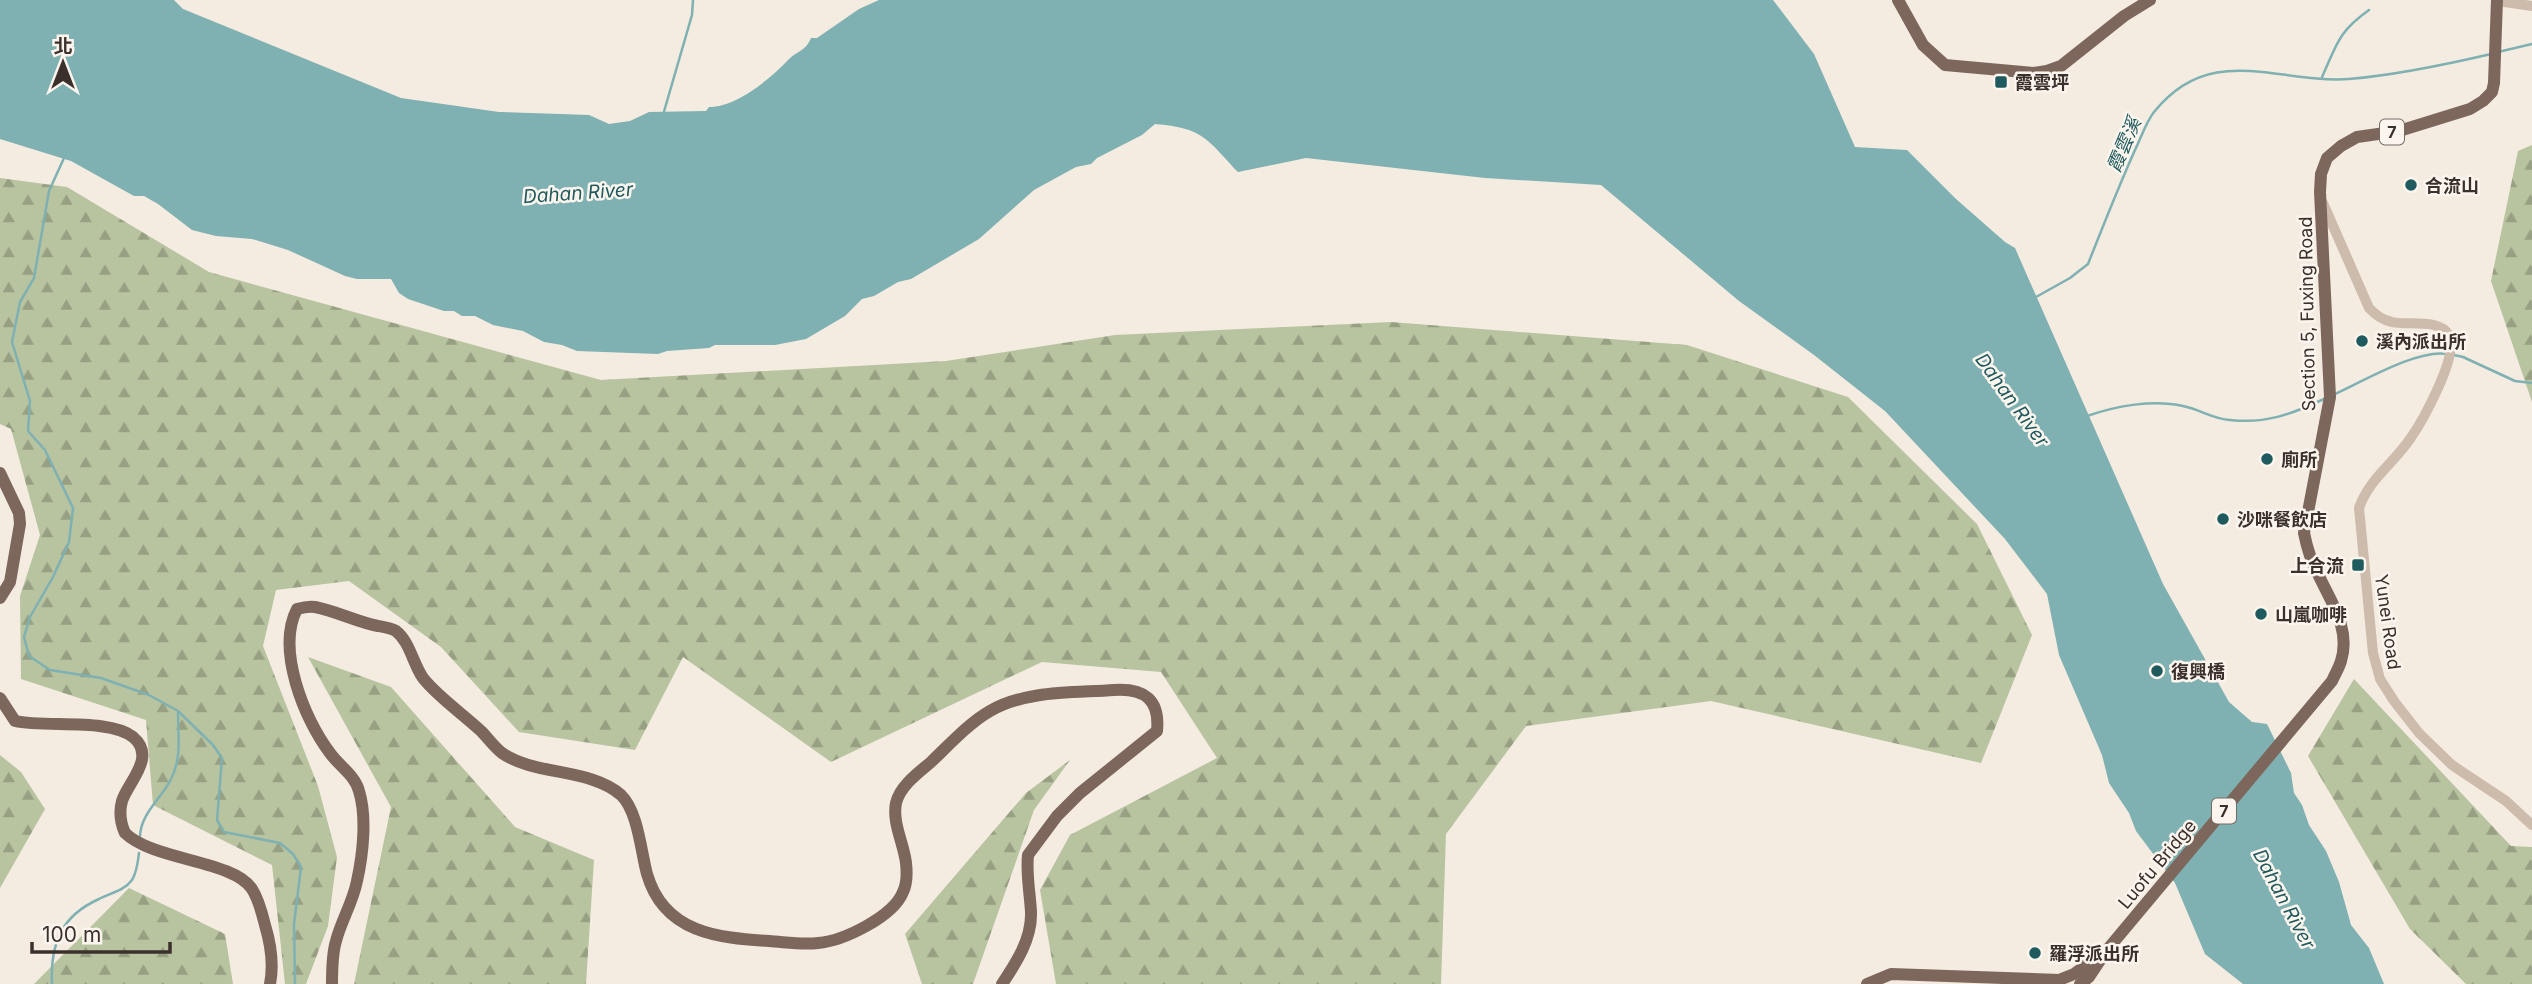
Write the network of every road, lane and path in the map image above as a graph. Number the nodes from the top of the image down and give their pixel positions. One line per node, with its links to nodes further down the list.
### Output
1 (1898, 0): 2 (main road)
2 (2150, 0)
3 (2498, 4): 4 (street); 5 (main road, Section 5, Fuxing Road / 7)
4 (2532, 6)
5 (2322, 203): 8 (main road, Section 5, Fuxing Road / 7); 10 (street, Yunei Road)
6 (0, 472): 7 (main road)
7 (0, 598)
8 (2326, 688): 11 (main road, Luofu Bridge / 7)
9 (0, 698): 14 (main road)
10 (2532, 825)
11 (2107, 950): 13 (main road, 7); 18 (main road, 7)
12 (1891, 979): 13 (main road, 7); 17 (main road, 7)
13 (2009, 981)
14 (270, 984)
15 (332, 984): 16 (main road)
16 (1002, 984)
17 (1867, 984)
18 (2080, 984)

